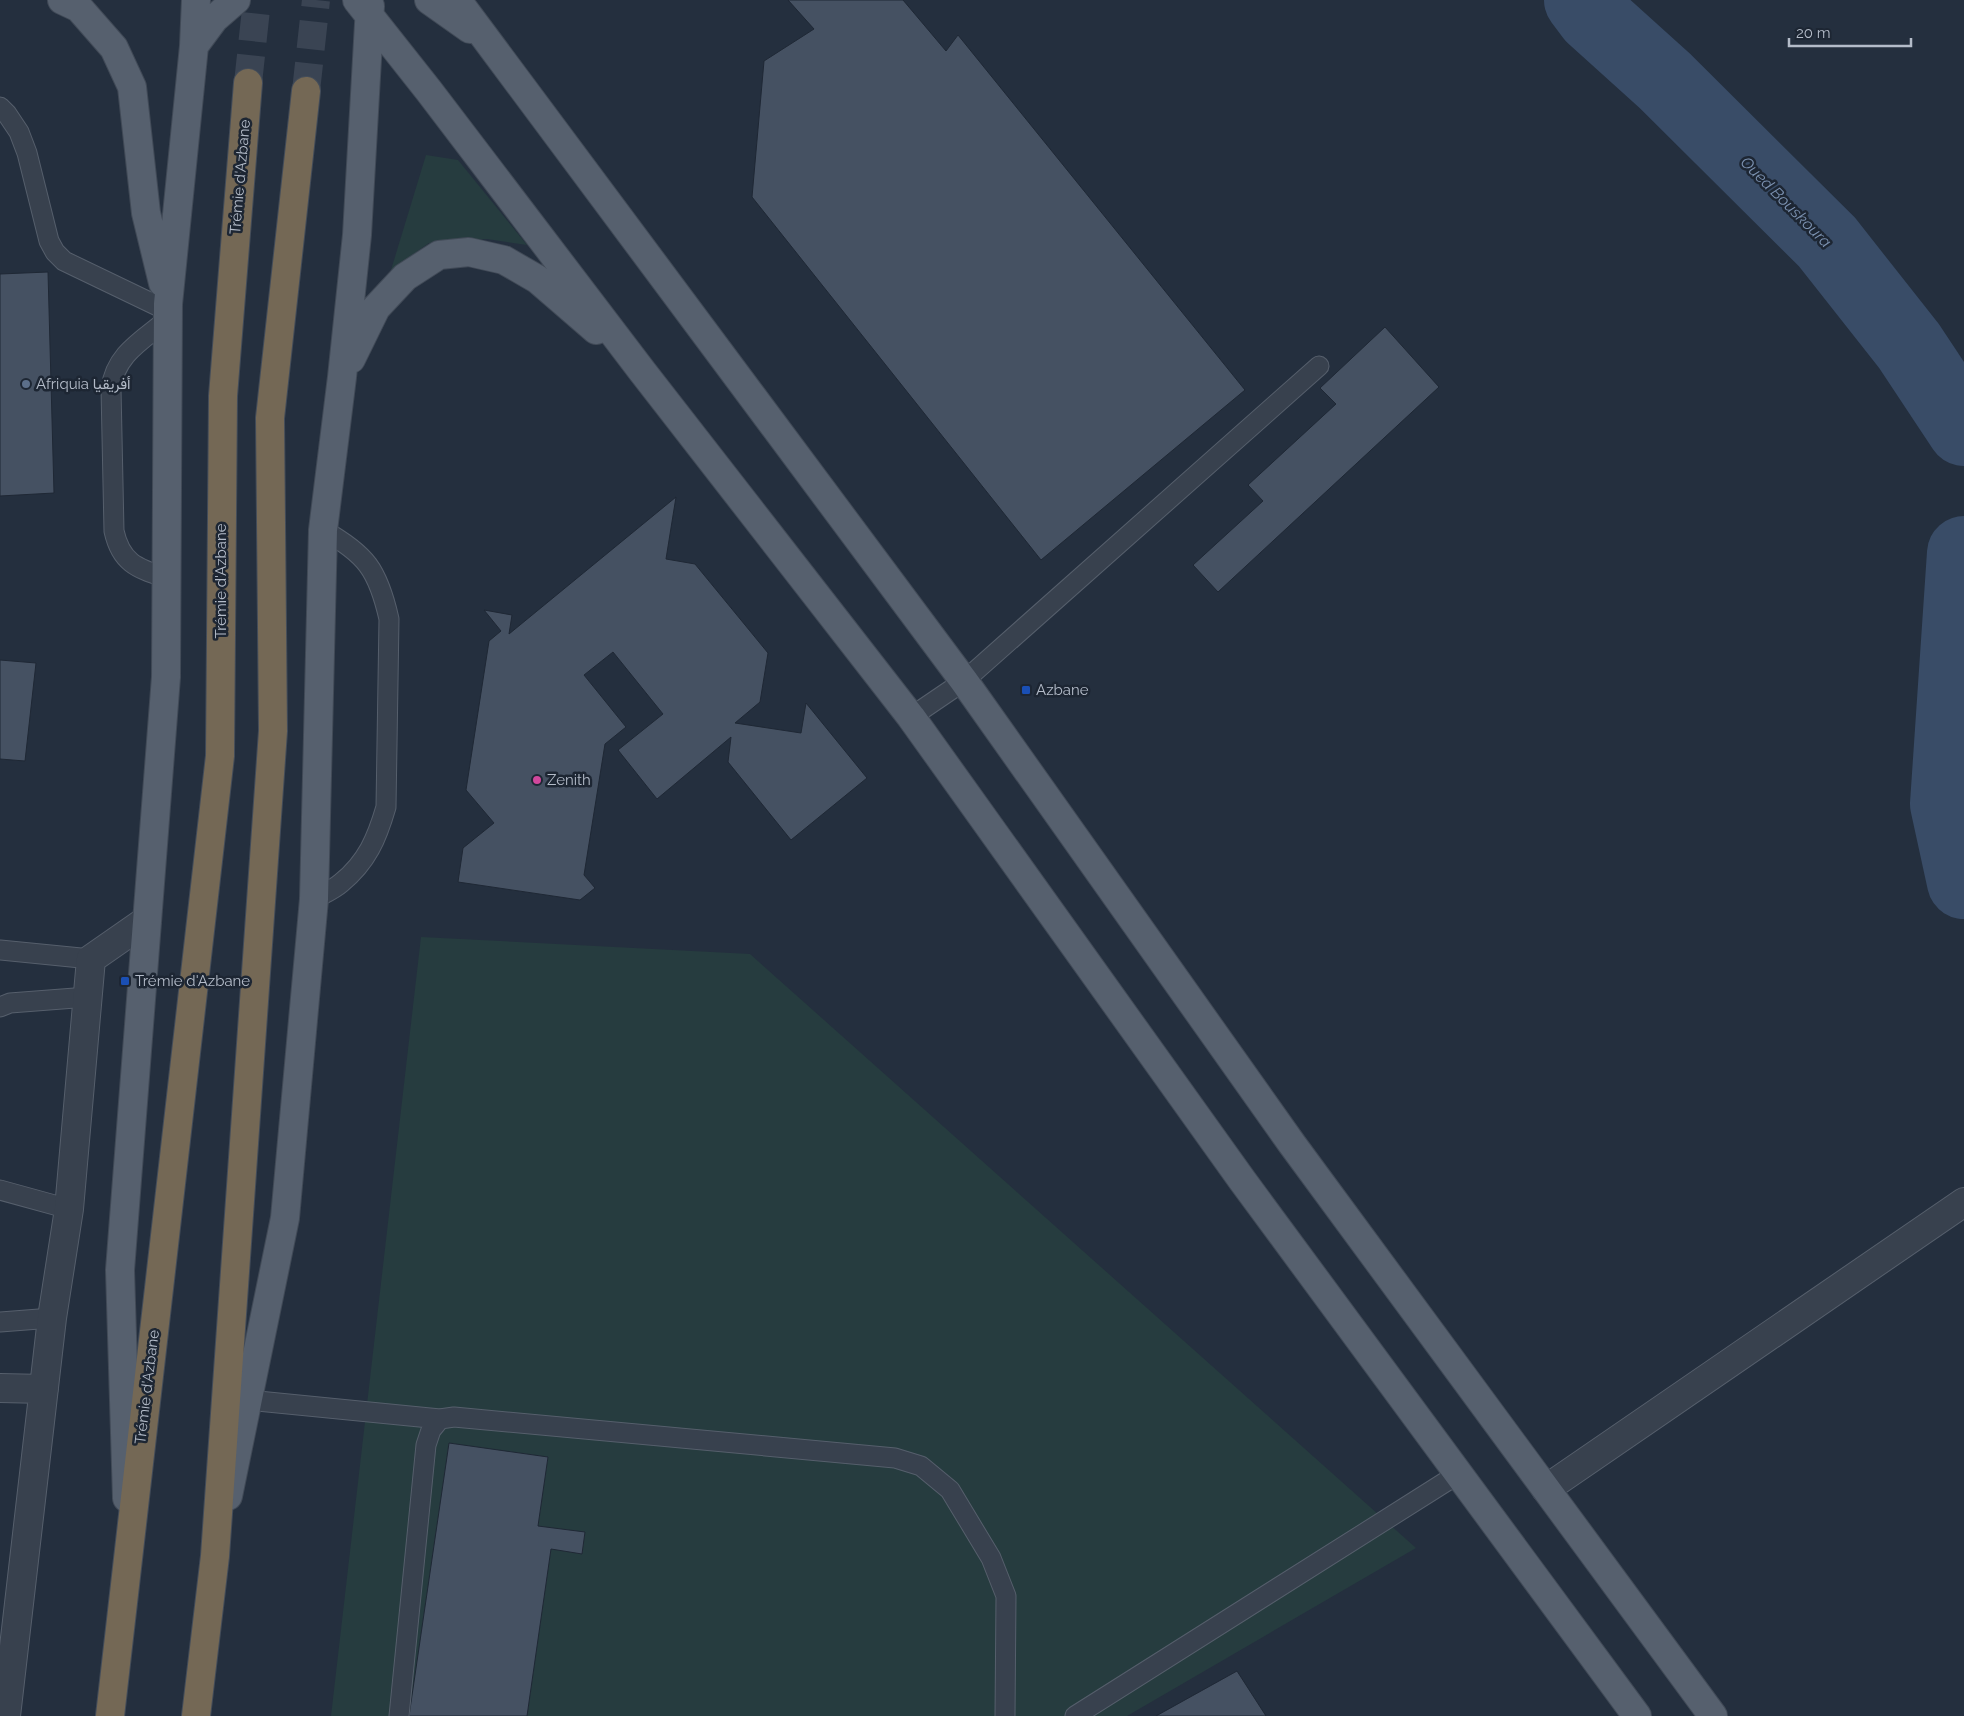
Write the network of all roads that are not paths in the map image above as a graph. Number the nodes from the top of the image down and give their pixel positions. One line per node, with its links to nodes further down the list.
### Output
1 (62, 0): 13 (main road)
2 (196, 0): 8 (main road)
3 (236, 0): 8 (main road)
4 (429, 0): 9 (main road)
5 (457, 0): 9 (main road)
6 (473, 0): 9 (main road)
7 (366, 5): 15 (main road); 16 (main road)
8 (194, 46): 13 (main road)
9 (493, 47): 19 (main road)
10 (248, 83): 38 (highway, Trémie d'Azbane)
11 (306, 91): 39 (highway)
12 (0, 107): 13 (lane)
13 (168, 311): 18 (main road); 18 (lane)
14 (1319, 366): 19 (lane)
15 (642, 371): 16 (main road); 20 (main road)
16 (342, 377): 17 (main road)
17 (323, 530): 21 (main road); 21 (lane)
18 (166, 578): 22 (main road)
19 (964, 681): 20 (lane); 37 (main road)
20 (911, 717): 36 (main road)
21 (314, 899): 34 (main road)
22 (147, 920): 24 (street); 38 (main road)
23 (0, 950): 24 (lane)
24 (91, 959): 25 (street)
25 (88, 998): 26 (lane); 29 (street)
26 (0, 1008)
27 (0, 1190): 29 (lane)
28 (1964, 1202): 37 (street)
29 (69, 1209): 30 (street)
30 (52, 1318): 31 (lane); 33 (street)
31 (0, 1322)
32 (0, 1388): 33 (street)
33 (44, 1389): 40 (street)
34 (248, 1400): 35 (lane); 39 (main road)
35 (440, 1420): 43 (lane); 44 (lane)
36 (1458, 1474): 45 (lane); 46 (main road)
37 (1546, 1489): 47 (main road)
38 (128, 1554): 41 (highway, Trémie d'Azbane)
39 (216, 1556): 42 (highway)
40 (6, 1716)
41 (110, 1716)
42 (196, 1716)
43 (399, 1716)
44 (1006, 1716)
45 (1075, 1716)
46 (1636, 1716)
47 (1713, 1716)

